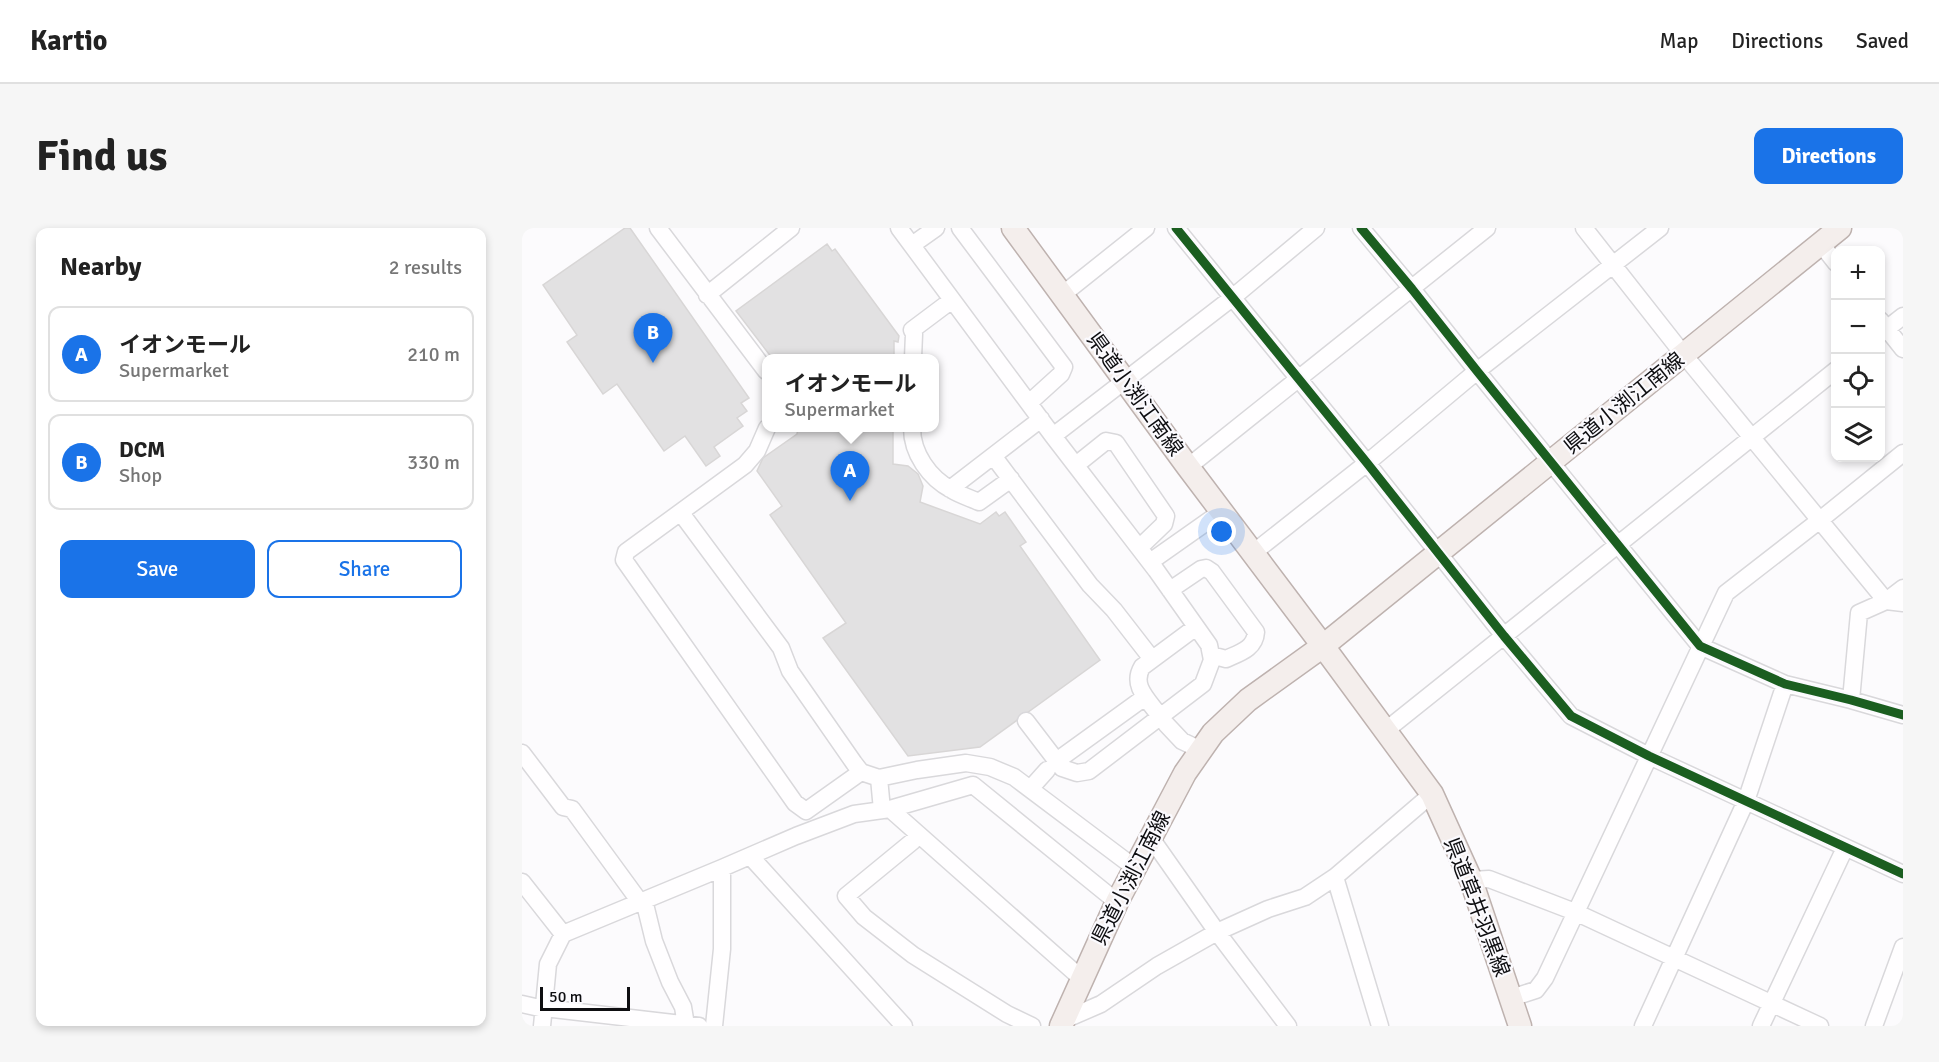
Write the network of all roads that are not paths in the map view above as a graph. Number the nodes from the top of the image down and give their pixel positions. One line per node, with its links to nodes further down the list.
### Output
1 (658, 228): 20 (street)
2 (791, 228): 20 (street)
3 (899, 228): 16 (street)
4 (936, 228): 16 (street)
5 (960, 228): 35 (street)
6 (1013, 228): 21 (main road, 県道小渕江南線)
7 (1146, 228): 21 (street)
8 (1176, 228): 22 (street)
9 (1316, 228): 22 (street)
10 (1361, 228): 19 (street)
11 (1487, 228): 19 (street)
12 (1584, 228): 18 (street)
13 (1660, 228): 18 (street)
14 (1840, 228): 15 (main road, 県道小渕江南線)
15 (1821, 244): 17 (street); 29 (main road, 県道小渕江南線)
16 (912, 245): 23 (street)
17 (1831, 257)
18 (1614, 265): 29 (street); 31 (street)
19 (1412, 289): 31 (street); 33 (street)
20 (707, 295): 30 (street)
21 (1062, 295): 34 (main road, 県道小渕江南線)
22 (1232, 298): 33 (street); 34 (street)
23 (952, 300): 28 (street); 35 (street)
24 (1903, 316): 25 (street)
25 (1885, 327)
26 (1885, 330): 27 (street)
27 (1903, 348)
28 (913, 354)
29 (1684, 354): 40 (street); 43 (main road, 県道小渕江南線)
30 (762, 366)
31 (1477, 371): 43 (street); 44 (street)
32 (1831, 374): 40 (street)
33 (1298, 380): 44 (street); 46 (street)
34 (1125, 381): 39 (street); 46 (main road, 県道小渕江南線)
35 (1029, 403): 36 (street)
36 (1041, 419): 39 (street); 42 (street)
37 (765, 432): 50 (street)
38 (912, 432): 48 (street)
39 (1053, 436): 45 (street)
40 (1752, 437): 51 (street); 52 (street)
41 (1903, 453): 51 (street)
42 (994, 457): 47 (street); 48 (street)
43 (1551, 462): 52 (street); 54 (main road, 県道小渕江南線)
44 (1367, 463): 54 (street); 55 (street)
45 (1076, 465): 53 (street); 53 (street)
46 (1188, 467): 49 (main road, 県道小渕江南線)
47 (1011, 479): 48 (street); 66 (street)
48 (950, 489)
49 (1221, 512): 55 (main road, 県道小渕江南線); 56 (street)
50 (681, 513): 80 (street); 80 (street)
51 (1820, 520): 59 (street); 64 (street)
52 (1617, 544): 62 (street); 64 (street)
53 (1139, 548): 56 (street)
54 (1437, 553): 62 (street); 63 (main road, 県道小渕江南線)
55 (1253, 554): 63 (main road, 県道小渕江南線)
56 (1150, 562): 58 (street)
57 (1903, 588): 59 (street)
58 (1170, 590): 61 (street); 65 (street)
59 (1886, 601): 60 (street); 69 (street)
60 (1903, 603)
61 (1196, 627): 65 (street); 66 (street)
62 (1504, 636): 74 (street); 77 (street)
63 (1323, 646): 74 (main road, 県道草井羽黒線); 75 (main road, 県道小渕江南線)
64 (1700, 646): 67 (street); 77 (street)
65 (1211, 655): 72 (street)
66 (1152, 659): 68 (street)
67 (1785, 684): 69 (street); 84 (street)
68 (1145, 697): 70 (street); 78 (street)
69 (1851, 700): 71 (street)
70 (1156, 711)
71 (1903, 715)
72 (1026, 722)
73 (1167, 724): 75 (street)
74 (1385, 731): 83 (main road, 県道草井羽黒線)
75 (1201, 750): 87 (main road, 県道小渕江南線)
76 (522, 753): 96 (street)
77 (1649, 756): 84 (street); 98 (street)
78 (1062, 757)
79 (1047, 770): 82 (street)
80 (861, 772): 81 (street)
81 (879, 778): 82 (street); 85 (street)
82 (1030, 789): 91 (street)
83 (1432, 794): 93 (street); 94 (main road, 県道草井羽黒線)
84 (1746, 801): 88 (street); 102 (street)
85 (886, 809): 86 (street); 89 (street); 97 (street)
86 (918, 835): 103 (street); 112 (street)
87 (1151, 837): 91 (main road, 県道小渕江南線); 99 (street)
88 (1845, 848): 92 (street); 105 (street)
89 (750, 856): 90 (street); 111 (street)
90 (722, 868): 96 (street); 110 (street)
91 (1135, 868): 97 (main road, 県道小渕江南線)
92 (1903, 874)
93 (1335, 877): 99 (street); 114 (street)
94 (1472, 880): 98 (street); 104 (main road, 県道草井羽黒線)
95 (522, 882): 100 (street)
96 (642, 901): 100 (street); 109 (street)
97 (1117, 902): 103 (main road, 県道小渕江南線)
98 (1575, 912): 102 (street); 104 (street)
99 (1217, 932): 108 (street); 113 (street)
100 (563, 934): 107 (street)
101 (1903, 947): 119 (street)
102 (1675, 959): 105 (street); 116 (street)
103 (1083, 978): 108 (main road, 県道小渕江南線)
104 (1511, 998): 115 (main road, 県道草井羽黒線)
105 (1771, 1003): 117 (street); 118 (street)
106 (522, 1004): 107 (street)
107 (543, 1018): 109 (street)
108 (1063, 1024)
109 (693, 1025)
110 (714, 1026)
111 (904, 1026)
112 (1032, 1026)
113 (1288, 1026)
114 (1380, 1026)
115 (1520, 1026)
116 (1643, 1026)
117 (1761, 1026)
118 (1820, 1026)
119 (1874, 1026)

